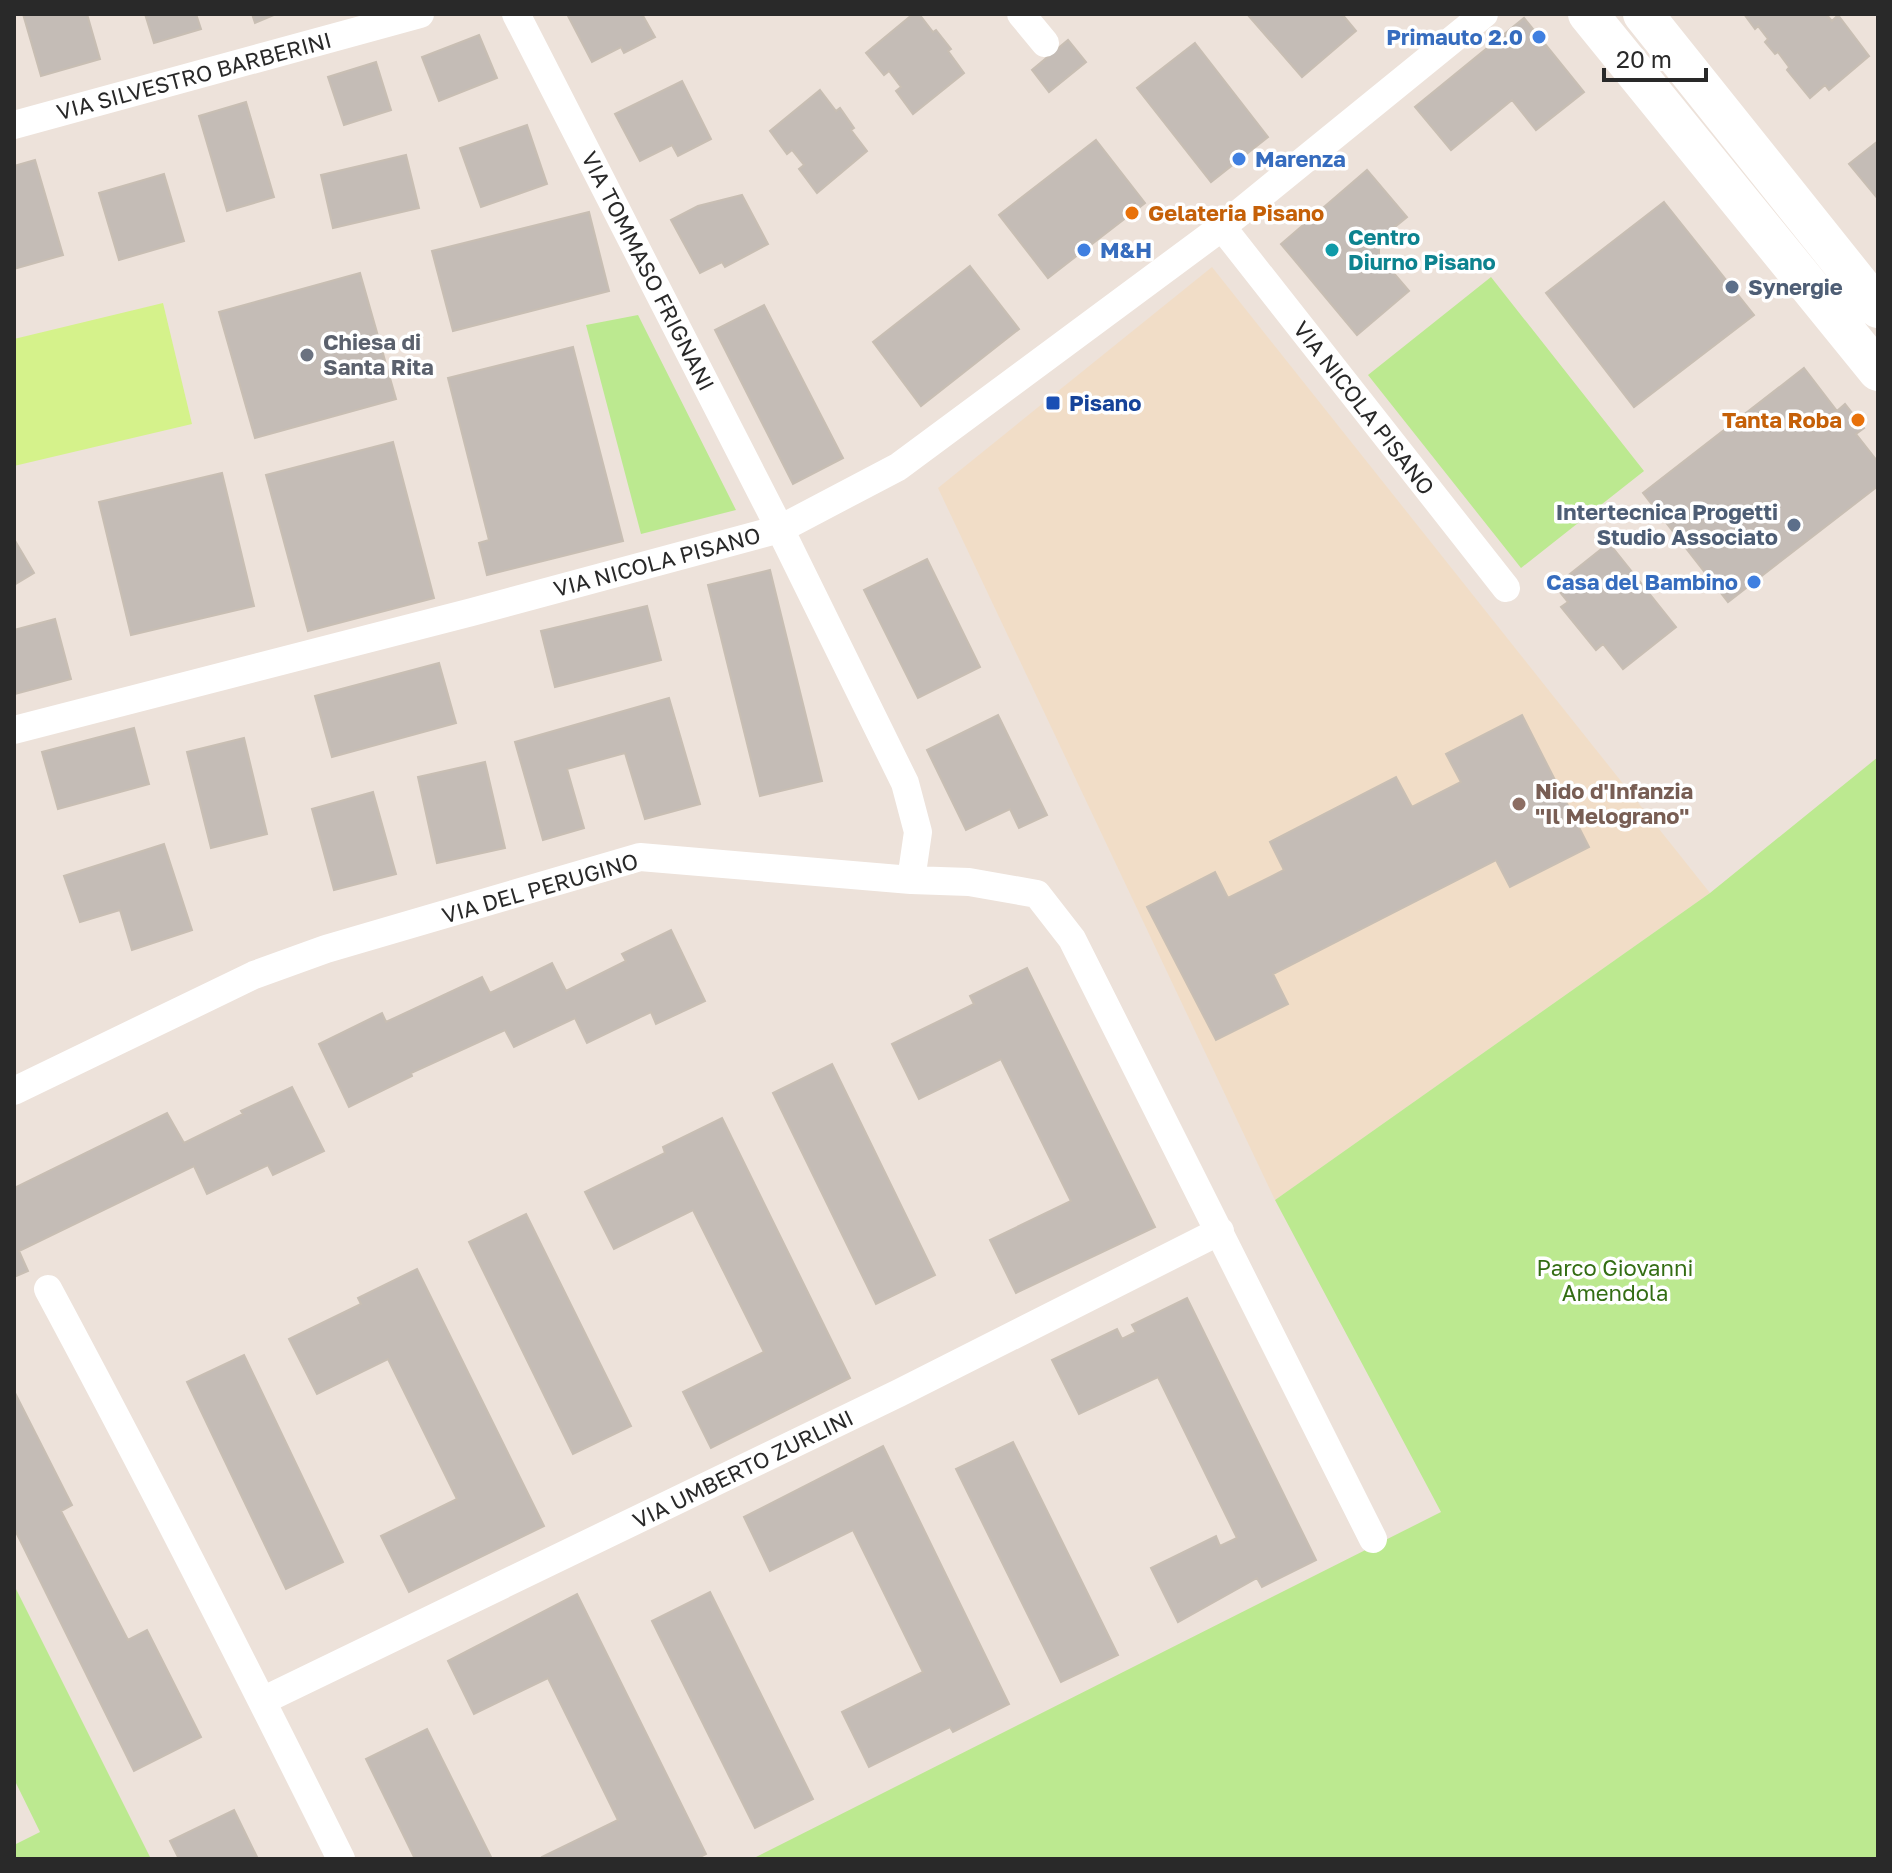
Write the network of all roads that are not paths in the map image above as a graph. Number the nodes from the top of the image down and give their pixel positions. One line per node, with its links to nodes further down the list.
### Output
1 (420, 14): 8 (street, VIA SILVESTRO BARBERINI)
2 (516, 14): 12 (street, VIA TOMMASO FRIGNANI)
3 (1021, 14): 7 (street)
4 (1484, 14): 9 (street, VIA NICOLA PISANO)
5 (1588, 14): 11 (main road)
6 (1643, 14): 10 (main road)
7 (1045, 43)
8 (14, 125)
9 (1222, 227): 12 (street, VIA NICOLA PISANO); 13 (street, VIA NICOLA PISANO)
10 (1878, 308)
11 (1878, 371)
12 (780, 529): 14 (street, VIA NICOLA PISANO); 15 (street)
13 (1506, 588)
14 (14, 730)
15 (911, 880): 16 (street, VIA DEL PERUGINO); 17 (street)
16 (14, 1091)
17 (1220, 1231): 19 (street); 20 (street, VIA UMBERTO ZURLINI)
18 (48, 1289): 20 (street)
19 (1373, 1539)
20 (262, 1701): 21 (street)
21 (341, 1859)

